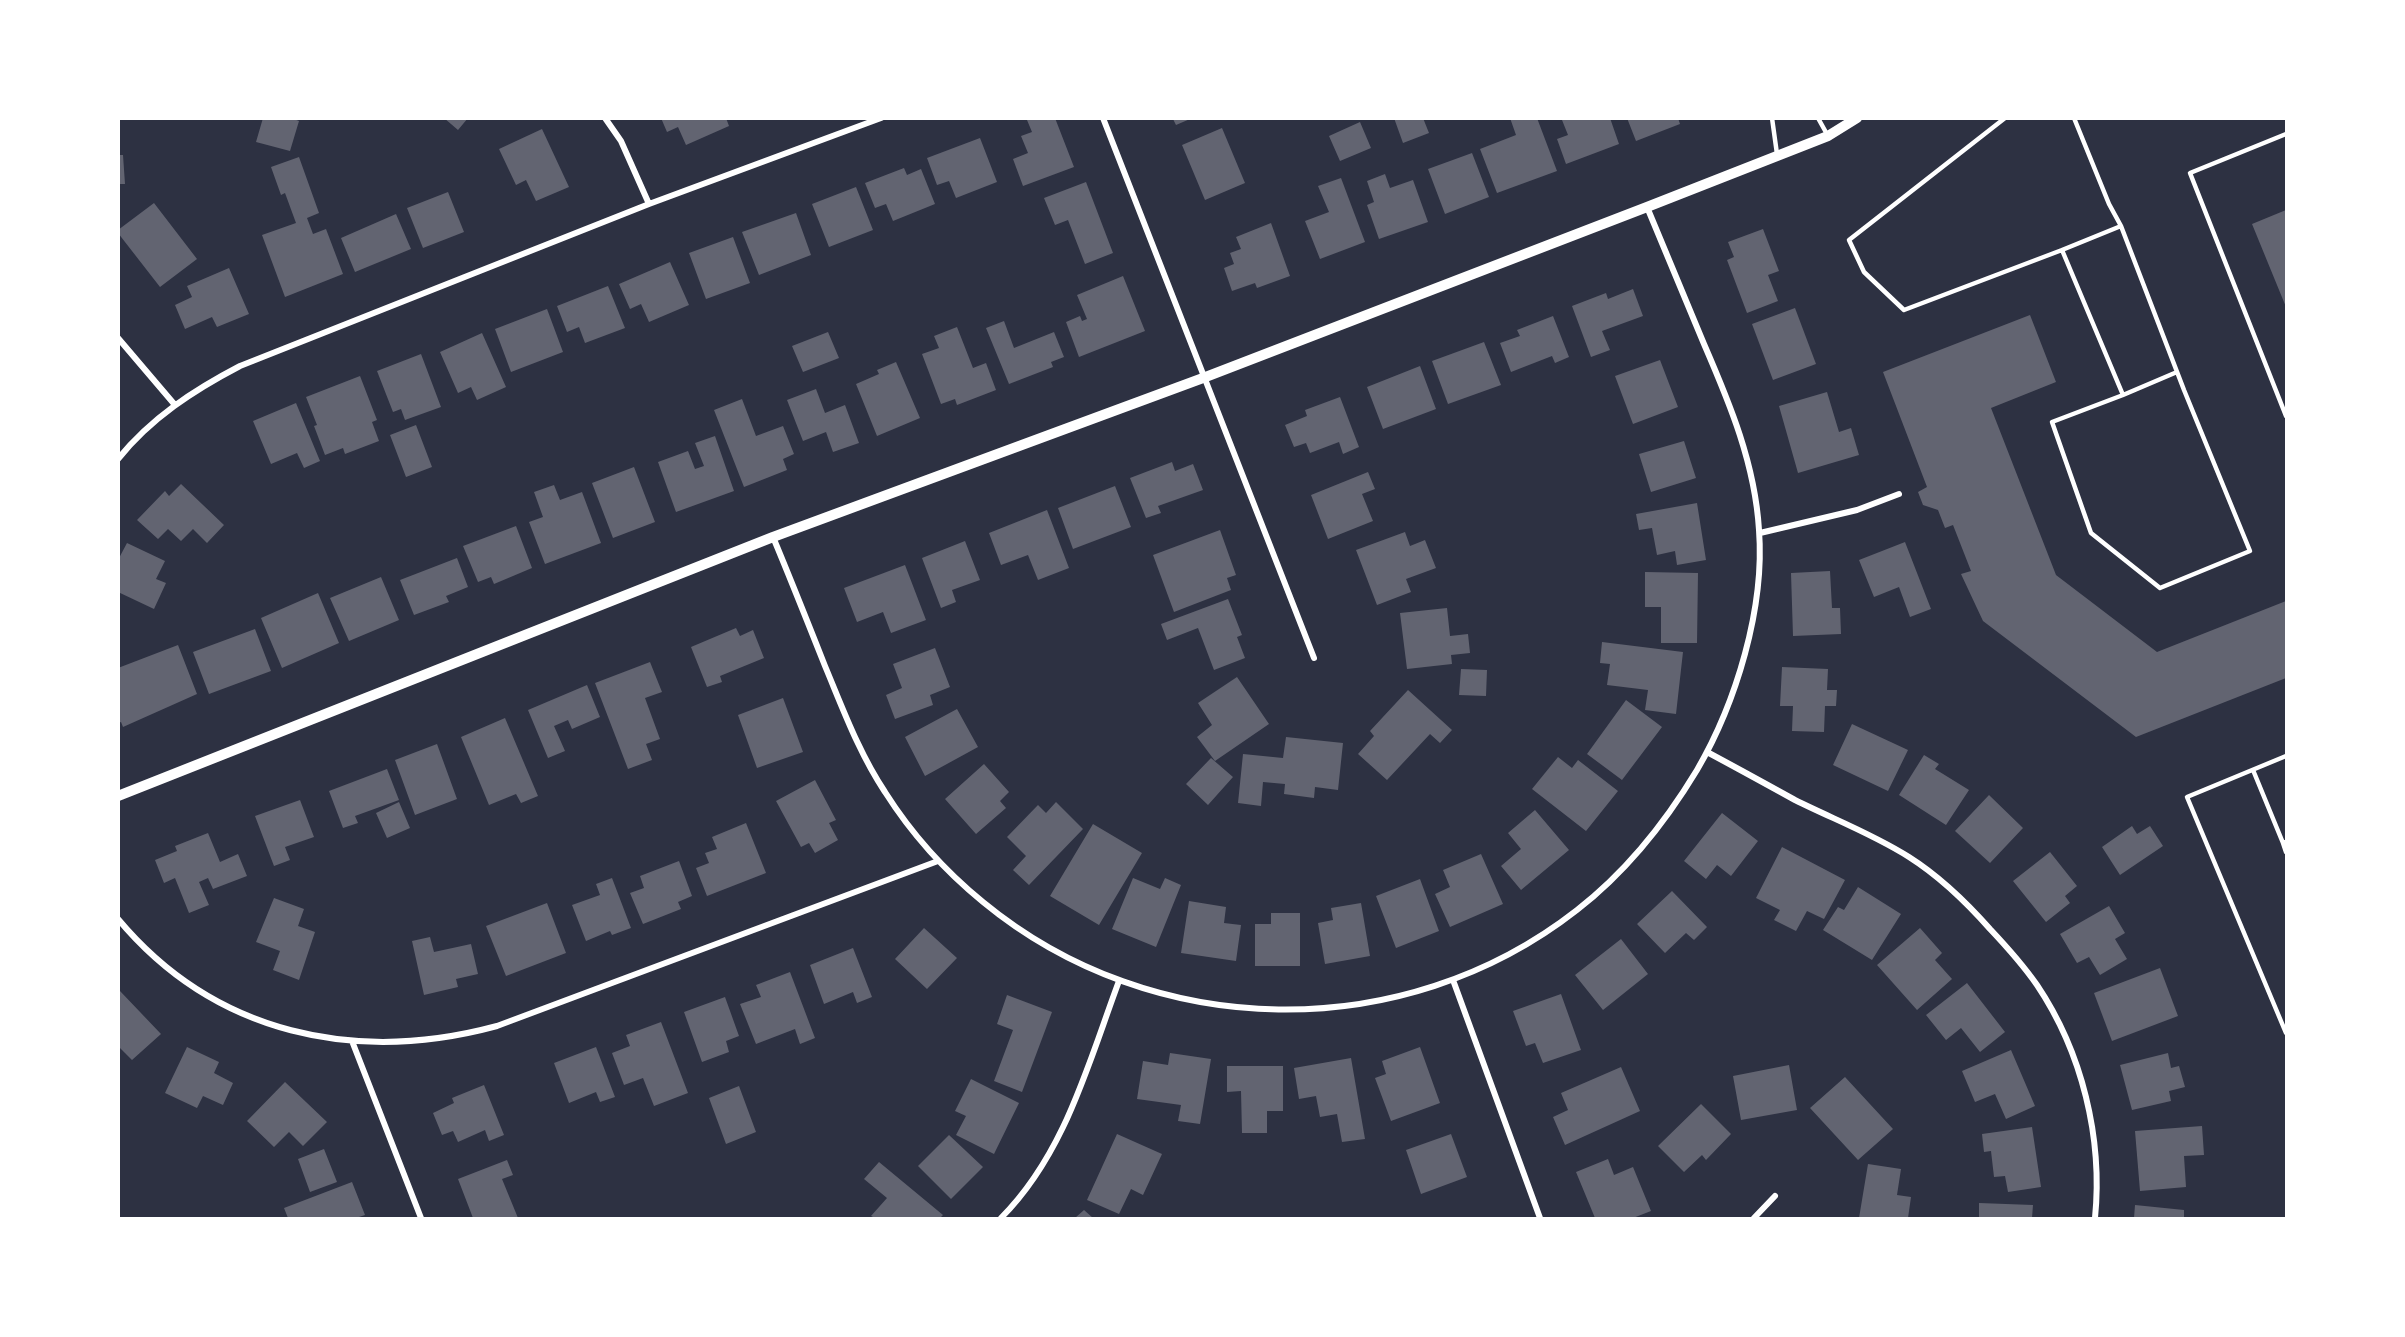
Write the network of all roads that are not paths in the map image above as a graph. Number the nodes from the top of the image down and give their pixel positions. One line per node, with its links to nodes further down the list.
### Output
1 (605, 118): 12 (street)
2 (881, 118): 12 (street)
3 (1103, 118): 18 (street)
4 (1772, 118): 11 (lane)
5 (1818, 118): 10 (lane)
6 (1857, 118): 10 (street)
7 (2005, 118): 15 (lane)
8 (2074, 118): 14 (lane)
9 (2286, 134): 21 (lane)
10 (1828, 135): 11 (street)
11 (1778, 156): 13 (street)
12 (649, 204): 20 (street)
13 (1647, 207): 18 (street); 24 (street)
14 (2121, 226): 15 (lane); 17 (lane)
15 (2062, 250): 19 (lane)
16 (118, 338): 20 (street)
17 (2177, 372): 19 (lane); 19 (lane)
18 (1203, 378): 25 (street); 26 (street)
19 (2122, 395)
20 (175, 405): 22 (street)
21 (2286, 416)
22 (118, 459)
23 (1899, 494): 24 (street)
24 (1760, 533): 27 (street)
25 (773, 537): 30 (street); 33 (street)
26 (1314, 658)
27 (1707, 752): 35 (street); 44 (street)
28 (2286, 756): 29 (lane)
29 (2253, 770): 31 (lane); 37 (lane)
30 (118, 796)
31 (2285, 843): 32 (lane)
32 (2286, 852)
33 (938, 861): 36 (street); 38 (street)
34 (118, 919): 38 (street)
35 (1453, 980): 36 (street); 42 (street)
36 (1119, 981): 41 (street)
37 (2286, 1033)
38 (352, 1041): 40 (street)
39 (1775, 1196): 43 (street)
40 (421, 1218)
41 (1001, 1218)
42 (1540, 1218)
43 (1754, 1218)
44 (2095, 1218)

